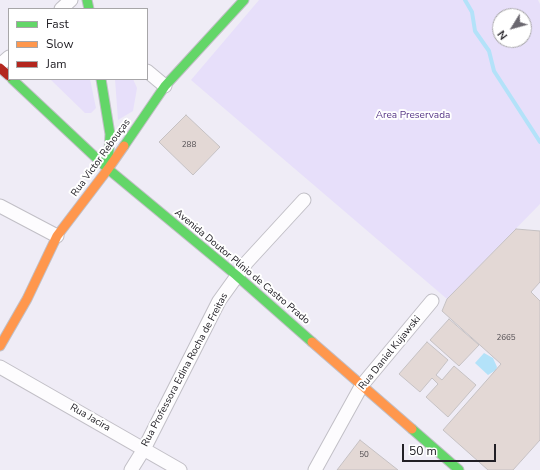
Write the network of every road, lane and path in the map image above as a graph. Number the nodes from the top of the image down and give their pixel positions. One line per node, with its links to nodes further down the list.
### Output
1 (71, 0): 3 (street)
2 (244, 0): 10 (street, Rua Victor Rebouças)
3 (62, 8)
4 (8, 58): 5 (street)
5 (0, 67): 7 (street)
6 (148, 73): 10 (street)
7 (8, 75)
8 (13, 80): 11 (street, Avenida Doutor Plínio de Castro Prado)
9 (101, 80): 11 (street)
10 (165, 86): 11 (street, Rua Victor Rebouças)
11 (108, 169): 14 (street, Rua Victor Rebouças); 15 (street, Avenida Doutor Plínio de Castro Prado)
12 (304, 200): 15 (street, Rua Professora Edina Rocha de Freitas)
13 (0, 206): 14 (street)
14 (57, 236): 17 (street, Rua Victor Rebouças)
15 (236, 275): 19 (street, Avenida Doutor Plínio de Castro Prado); 20 (street, Rua Professora Edina Rocha de Freitas)
16 (432, 301): 19 (street, Rua Daniel Kujawski)
17 (0, 346)
18 (0, 367): 20 (street, Rua Jacira)
19 (362, 385): 23 (street, Rua Daniel Kujawski); 24 (street, Avenida Doutor Plínio de Castro Prado)
20 (144, 449): 21 (street, Rua Professora Edina Rocha de Freitas); 22 (street, Rua Jacira)
21 (131, 470)
22 (180, 470)
23 (315, 470)
24 (459, 470)

